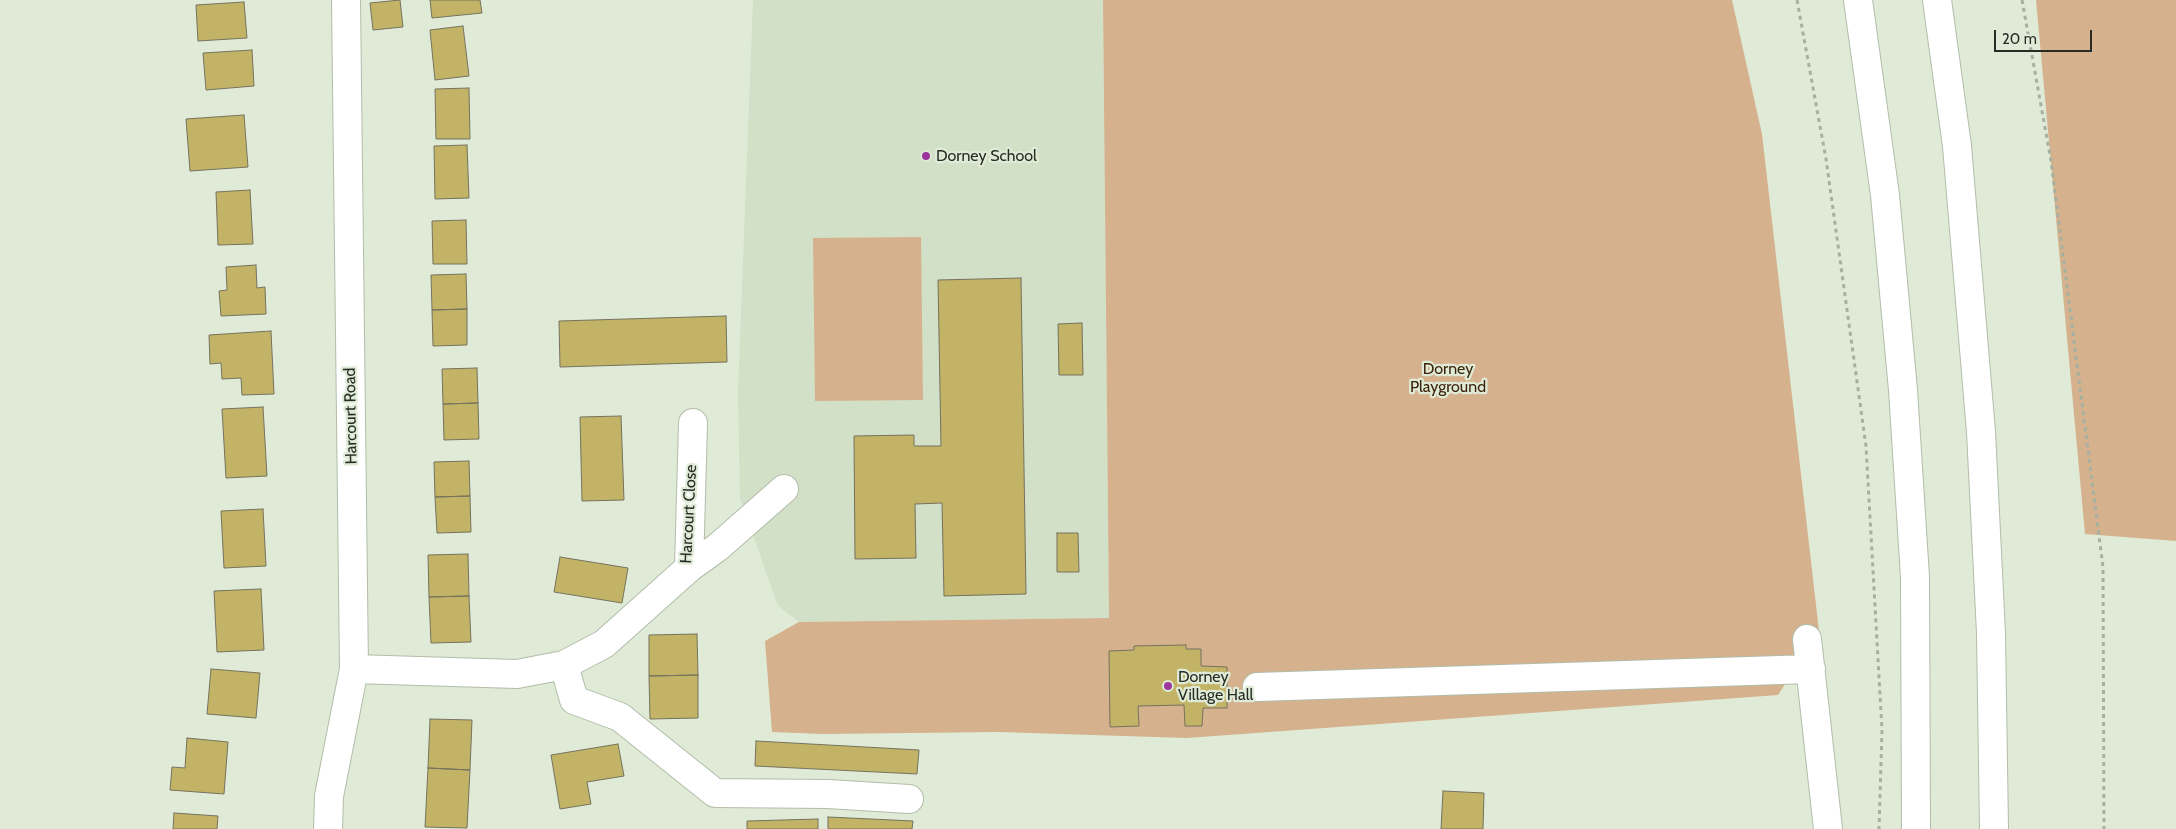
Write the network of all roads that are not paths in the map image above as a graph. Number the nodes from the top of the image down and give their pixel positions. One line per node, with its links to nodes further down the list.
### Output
1 (346, 0): 9 (main road, Harcourt Road)
2 (1858, 0): 15 (main road)
3 (1937, 0): 16 (main road)
4 (693, 423): 6 (main road, Harcourt Close)
5 (784, 489): 6 (main road)
6 (689, 568): 8 (main road, Harcourt Close)
7 (1807, 639): 10 (main road)
8 (564, 665): 9 (main road, Harcourt Close); 12 (main road)
9 (354, 669): 13 (main road, Harcourt Road)
10 (1810, 669): 11 (main road); 14 (main road)
11 (1257, 687)
12 (909, 799)
13 (328, 829)
14 (1828, 829)
15 (1916, 829)
16 (1994, 829)

